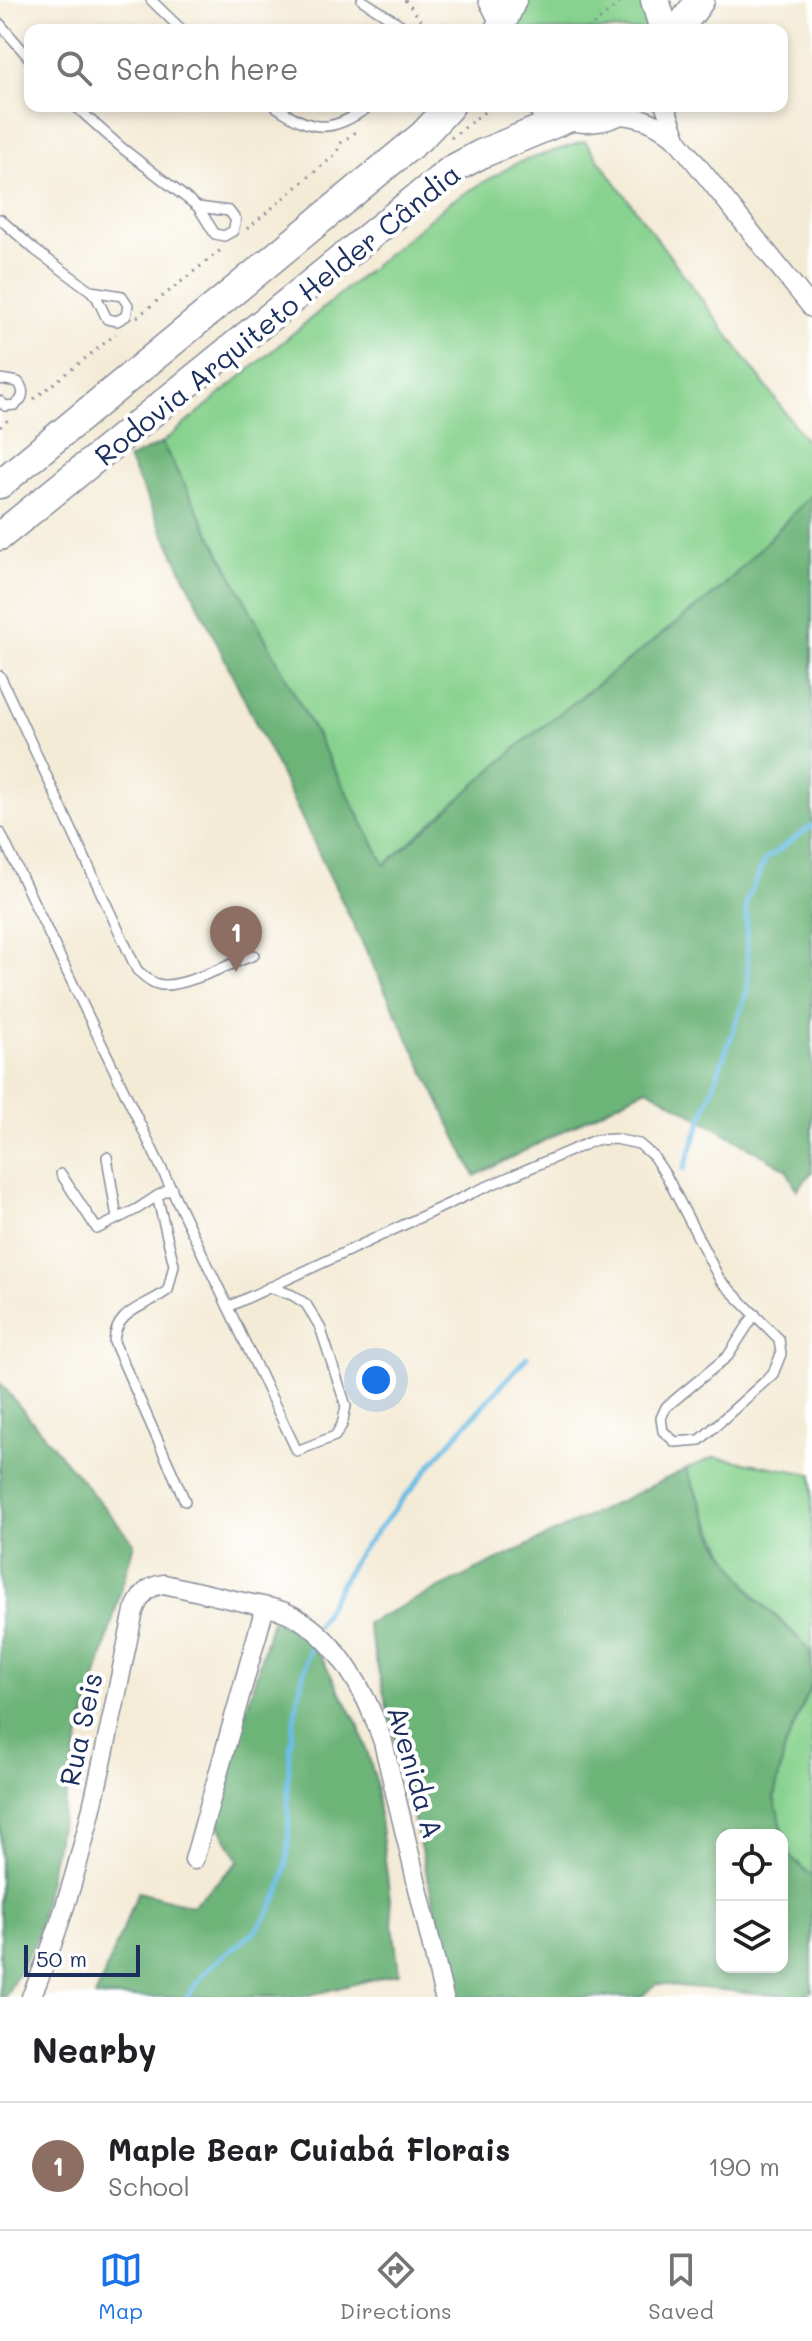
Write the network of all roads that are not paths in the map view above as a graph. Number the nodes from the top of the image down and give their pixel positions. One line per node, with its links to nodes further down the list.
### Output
1 (151, 0): 8 (lane)
2 (362, 0): 9 (lane)
3 (488, 0): 6 (street)
4 (655, 0): 10 (main road)
5 (700, 0): 11 (main road)
6 (504, 22)
7 (0, 24): 12 (lane)
8 (176, 24)
9 (400, 24)
10 (662, 24)
11 (682, 24)
12 (24, 52)
13 (82, 112): 23 (lane)
14 (285, 112): 15 (lane)
15 (359, 112)
16 (444, 112): 29 (main road, Rodovia Arquiteto Helder Cândia)
17 (557, 112): 21 (main road)
18 (611, 112): 21 (main road)
19 (624, 112): 22 (street)
20 (667, 112): 22 (street)
21 (570, 117): 30 (main road, Rodovia Arquiteto Helder Cândia)
22 (678, 141): 26 (street)
23 (198, 207)
24 (0, 219): 25 (lane)
25 (91, 291)
26 (812, 308)
27 (0, 379): 28 (lane)
28 (0, 401)
29 (0, 484)
30 (0, 536)
31 (0, 676): 35 (lane)
32 (0, 832): 33 (lane)
33 (8, 849): 34 (lane); 38 (lane)
34 (0, 858)
35 (254, 955)
36 (107, 1157): 40 (lane)
37 (61, 1174): 40 (lane)
38 (172, 1188): 39 (lane); 42 (lane)
39 (157, 1196): 40 (lane); 44 (lane)
40 (117, 1218)
41 (269, 1287): 42 (lane); 42 (lane); 43 (lane)
42 (228, 1307)
43 (755, 1314): 43 (lane)
44 (185, 1501)
45 (265, 1607): 46 (street); 47 (street, Rua Seis); 48 (street, Avenida A)
46 (194, 1860)
47 (31, 1997)
48 (444, 1997)

